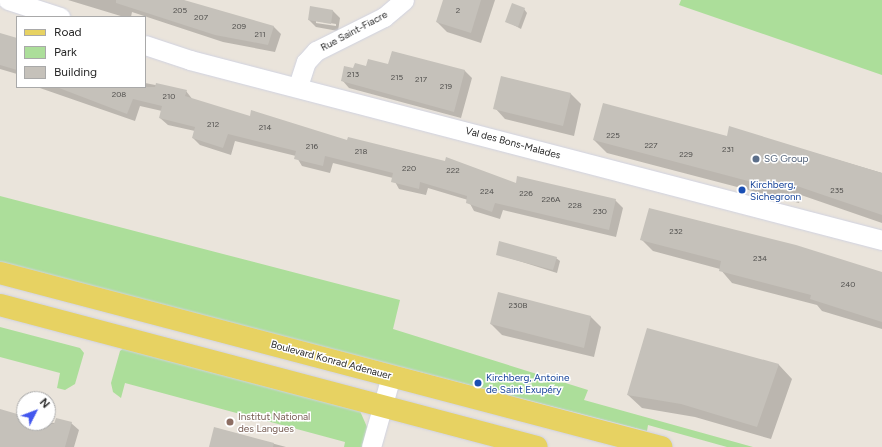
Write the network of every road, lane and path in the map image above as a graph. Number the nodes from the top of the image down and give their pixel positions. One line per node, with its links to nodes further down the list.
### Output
1 (8, 0): 3 (street)
2 (404, 0): 5 (street, Rue Saint-Fiacre)
3 (57, 16)
4 (146, 45): 5 (street, Val des Bons-Malades)
5 (298, 86): 6 (street, Val des Bons-Malades)
6 (882, 240)
7 (0, 274): 9 (main road, Boulevard Konrad Adenauer)
8 (0, 305): 10 (main road)
9 (391, 376): 10 (street); 13 (main road, Boulevard Konrad Adenauer)
10 (382, 406): 11 (street); 12 (main road)
11 (372, 447)
12 (536, 447)
13 (661, 447)

